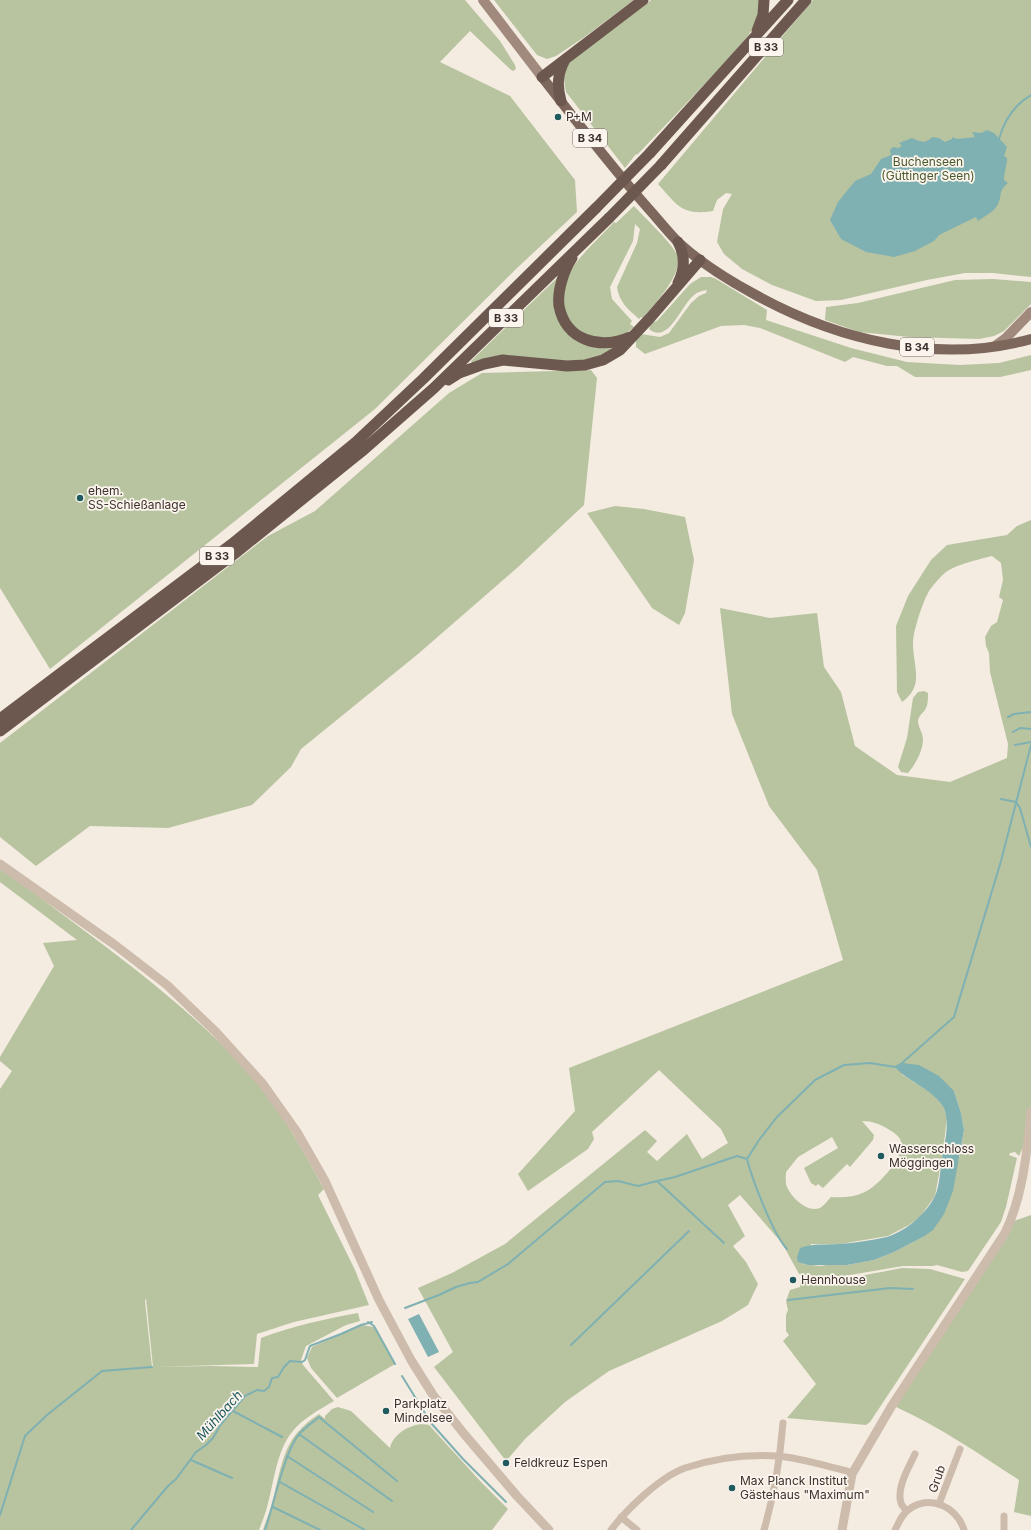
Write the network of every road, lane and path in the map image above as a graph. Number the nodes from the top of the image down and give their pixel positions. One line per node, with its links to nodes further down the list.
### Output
1 (483, 0): 8 (main road)
2 (642, 0): 7 (highway)
3 (764, 0): 6 (highway, B 33)
4 (788, 0): 6 (highway, B 33)
5 (806, 0): 11 (highway, B 33, bridge)
6 (755, 35): 19 (highway, B 33, bridge)
7 (565, 59): 8 (highway); 9 (highway)
8 (542, 77): 9 (main road, B 34)
9 (561, 101): 10 (main road, B 34)
10 (678, 242): 12 (main road, B 34); 13 (highway)
11 (579, 247): 15 (highway); 18 (highway, B 33)
12 (700, 260): 13 (highway); 17 (main road, B 34)
13 (675, 289): 15 (highway)
14 (1031, 312): 17 (main road)
15 (633, 336): 18 (highway)
16 (1031, 339): 17 (main road, B 34)
17 (995, 346)
18 (434, 388): 20 (highway, B 33)
19 (0, 719)
20 (0, 731)
21 (0, 864): 32 (street)
22 (1031, 1111): 27 (street)
23 (783, 1423): 26 (street)
24 (960, 1448): 28 (street, Grub)
25 (916, 1454): 29 (street)
26 (780, 1456): 27 (street); 31 (street); 35 (street)
27 (852, 1474): 36 (street)
28 (940, 1504): 29 (street); 38 (street, Grub)
29 (907, 1511): 37 (street)
30 (1004, 1516): 39 (street)
31 (621, 1517): 33 (street); 34 (street)
32 (549, 1530)
33 (611, 1530)
34 (637, 1530)
35 (764, 1530)
36 (842, 1530)
37 (895, 1530)
38 (964, 1530)
39 (1004, 1530)

